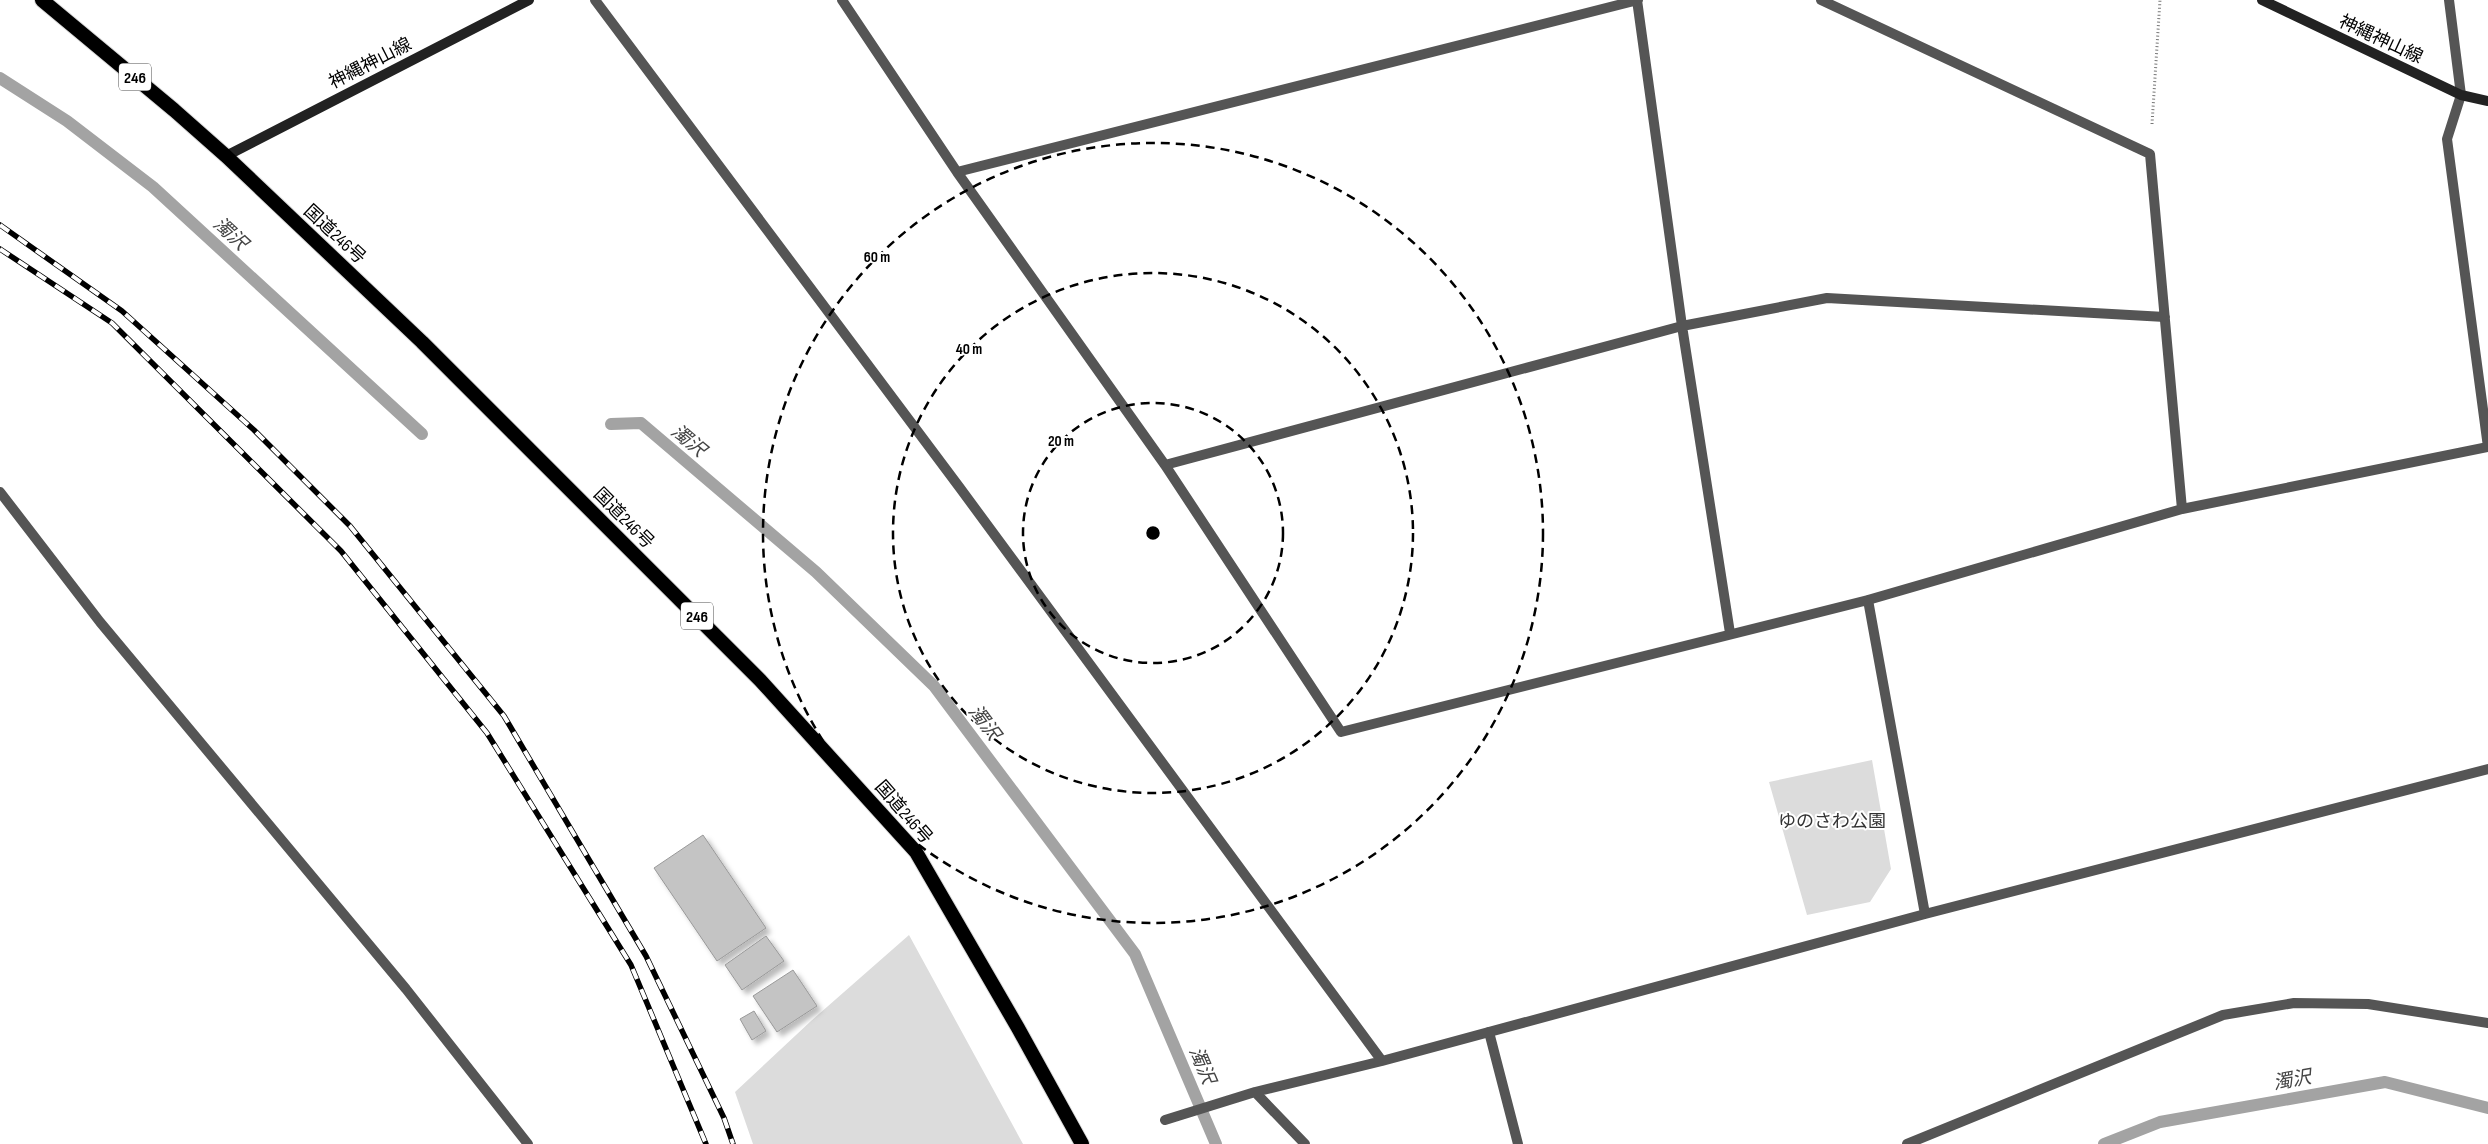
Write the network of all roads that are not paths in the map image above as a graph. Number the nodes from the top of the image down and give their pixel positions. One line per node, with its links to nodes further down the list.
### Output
1 (42, 0): 11 (highway, 国道246号 / 246)
2 (529, 0): 11 (main road, 神縄神山線)
3 (595, 0): 25 (street)
4 (842, 0): 12 (street)
5 (1638, 0): 12 (street); 14 (street)
6 (1821, 0): 13 (street)
7 (2262, 0): 9 (main road, 神縄神山線)
8 (2449, 0): 9 (street)
9 (2461, 94): 10 (main road, 神縄神山線); 15 (street)
10 (2488, 102)
11 (226, 156): 29 (highway, 国道246号 / 246)
12 (957, 172): 16 (street)
13 (2165, 317): 14 (street); 18 (street)
14 (1682, 326): 16 (street); 20 (street)
15 (2488, 448): 18 (street)
16 (1165, 465): 20 (street)
17 (0, 492): 28 (street)
18 (2182, 509): 19 (street)
19 (1868, 600): 20 (street); 22 (street)
20 (1730, 633)
21 (2488, 769): 22 (street)
22 (1925, 914): 24 (street)
23 (2488, 1023): 32 (street)
24 (1489, 1032): 25 (street); 31 (street)
25 (1382, 1061): 26 (street)
26 (1255, 1092): 27 (street); 30 (street)
27 (1164, 1120)
28 (528, 1144)
29 (1082, 1144)
30 (1305, 1144)
31 (1518, 1144)
32 (1907, 1144)

